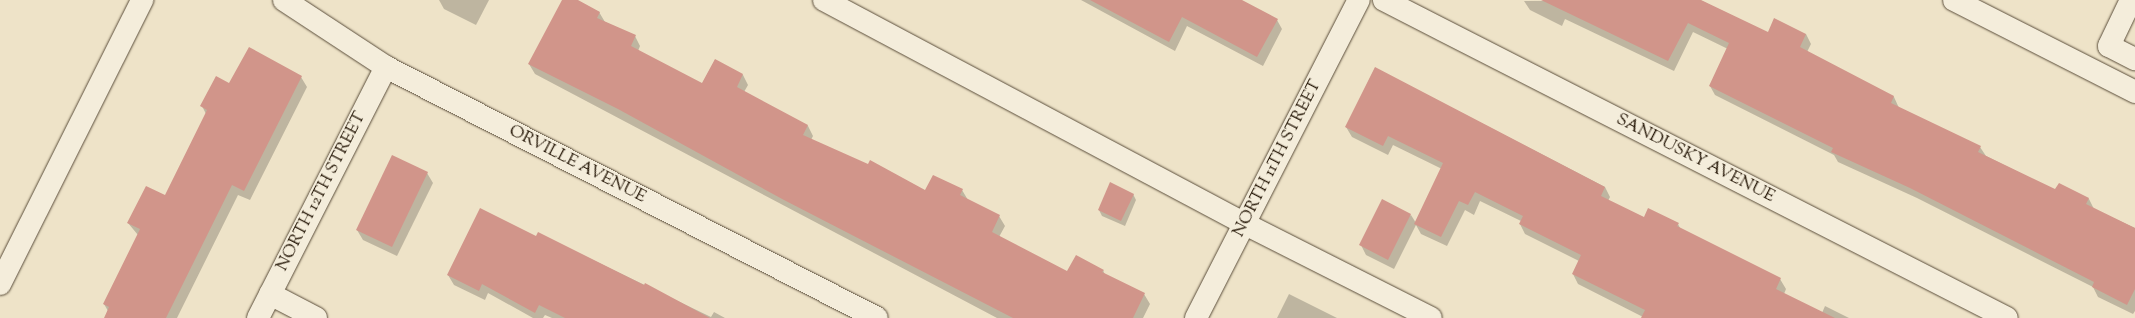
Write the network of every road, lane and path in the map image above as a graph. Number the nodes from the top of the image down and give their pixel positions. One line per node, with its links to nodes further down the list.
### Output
1 (142, 0): 12 (street)
2 (284, 0): 9 (street, ORVILLE AVENUE)
3 (824, 0): 11 (street)
4 (1359, 0): 11 (street, NORTH 11TH STREET)
5 (1384, 0): 19 (street, SANDUSKY AVENUE)
6 (1954, 0): 10 (street)
7 (2131, 0): 8 (street)
8 (2135, 59)
9 (386, 67): 13 (street, NORTH 12TH STREET); 16 (street, ORVILLE AVENUE)
10 (2135, 92)
11 (1244, 224): 17 (street, NORTH 11TH STREET); 18 (street)
12 (0, 284)
13 (270, 294): 14 (street, NORTH 12TH STREET); 15 (street)
14 (258, 318)
15 (316, 318)
16 (877, 318)
17 (1196, 318)
18 (1431, 318)
19 (2006, 318)

